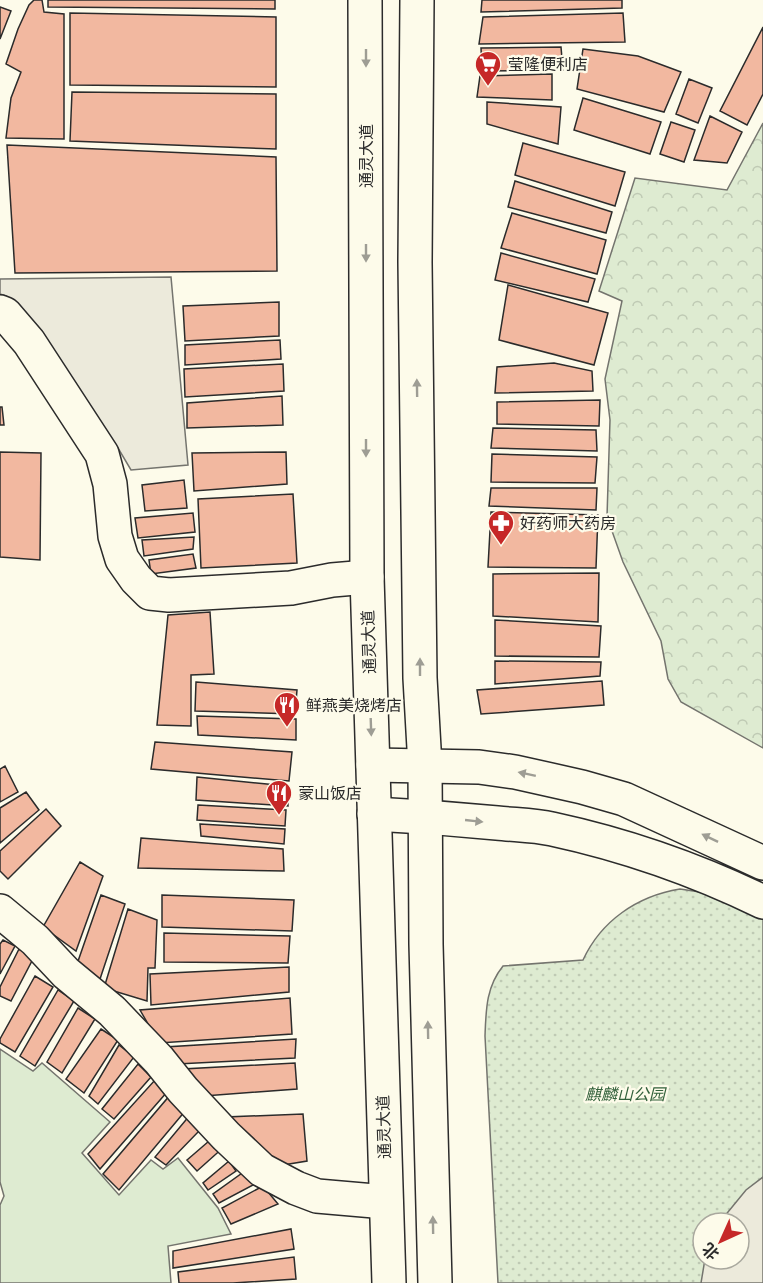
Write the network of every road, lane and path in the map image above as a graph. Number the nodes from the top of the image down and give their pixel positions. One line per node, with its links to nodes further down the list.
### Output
1 (365, 0): 4 (main road, 通灵大道, one-way to 4)
2 (417, 0): 6 (main road, one-way to 2)
3 (0, 312): 4 (main road)
4 (367, 577): 5 (main road, 通灵大道, one-way to 5)
5 (373, 765): 6 (main road); 7 (main road, 通灵大道)
6 (425, 766): 8 (main road); 9 (main road, one-way to 6)
7 (374, 814): 8 (main road); 12 (main road, 通灵大道)
8 (425, 816): 10 (main road, one-way to 10); 14 (main road, one-way to 8)
9 (763, 864)
10 (763, 902)
11 (0, 911): 12 (main road)
12 (386, 1202): 13 (main road, 通灵大道)
13 (388, 1283)
14 (435, 1283)

